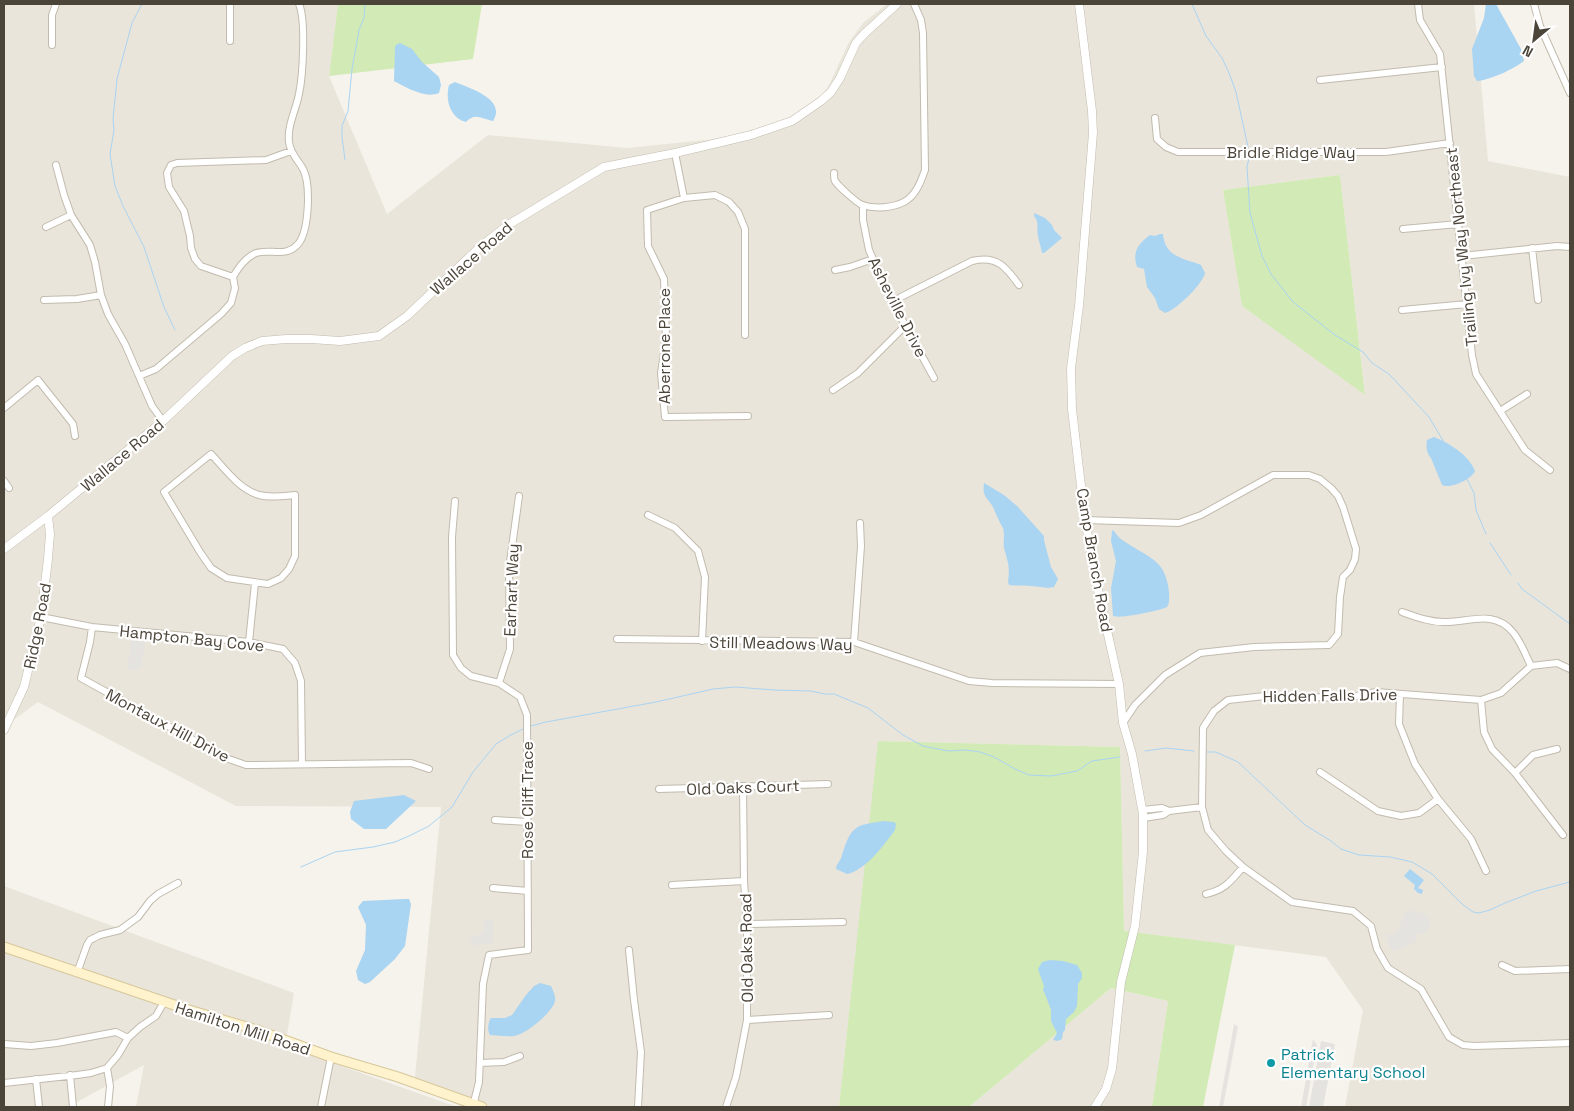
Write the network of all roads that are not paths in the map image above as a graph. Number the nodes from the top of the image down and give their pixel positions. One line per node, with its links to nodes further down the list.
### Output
1 (56, 4): 10 (street)
2 (230, 4): 9 (street)
3 (299, 4): 16 (street)
4 (897, 4): 17 (street, Wallace Road)
5 (914, 4): 21 (street)
6 (1079, 4): 57 (street, Camp Branch Road)
7 (1418, 4): 11 (street, Trailing Ivy Way Northeast)
8 (1534, 4): 13 (street)
9 (230, 41)
10 (52, 45)
11 (1442, 67): 12 (street); 15 (street, Trailing Ivy Way Northeast)
12 (1320, 80)
13 (1570, 93)
14 (1154, 118): 15 (street, Bridle Ridge Way)
15 (1450, 143): 23 (street, Trailing Ivy Way Northeast)
16 (291, 151): 31 (street); 31 (street)
17 (675, 153): 20 (street); 48 (street, Wallace Road)
18 (56, 165): 22 (street)
19 (834, 174): 21 (street)
20 (684, 198): 40 (street, Aberrone Place); 47 (street, Aberrone Place)
21 (863, 205): 29 (street, Asheville Drive)
22 (71, 215): 24 (street); 33 (street)
23 (1458, 224): 25 (street); 28 (street, Trailing Ivy Way Northeast)
24 (46, 227)
25 (1403, 229)
26 (1570, 247): 27 (street)
27 (1532, 248): 28 (street); 35 (street)
28 (1462, 256): 37 (street, Trailing Ivy Way Northeast)
29 (873, 259): 30 (street); 36 (street, Asheville Drive)
30 (835, 270)
31 (233, 277): 41 (street)
32 (1019, 285): 36 (street)
33 (101, 295): 34 (street); 41 (street)
34 (44, 300)
35 (1538, 300)
36 (893, 303): 39 (street, Asheville Drive)
37 (1467, 304): 38 (street); 46 (street, Trailing Ivy Way Northeast)
38 (1402, 310)
39 (906, 326): 42 (street, Asheville Drive); 43 (street)
40 (745, 335)
41 (139, 376): 48 (street)
42 (934, 378)
43 (833, 390)
44 (1527, 394): 46 (street)
45 (4, 408): 49 (street)
46 (1500, 411): 50 (street, Trailing Ivy Way Northeast)
47 (748, 416)
48 (163, 421): 56 (street, Wallace Road)
49 (75, 436)
50 (1550, 470)
51 (4, 481): 52 (street)
52 (9, 488)
53 (519, 496): 70 (street, Earhart Way)
54 (455, 501): 70 (street, Rose Cliff Trace)
55 (648, 515): 65 (street)
56 (48, 516): 59 (street, Wallace Road); 62 (street, Ridge Road)
57 (1085, 520): 71 (street, Camp Branch Road); 74 (street)
58 (860, 523): 67 (street)
59 (4, 549)
60 (255, 583): 60 (street); 66 (street)
61 (1402, 612): 68 (street)
62 (41, 617): 63 (street, Hampton Bay Cove); 75 (street, Ridge Road)
63 (92, 627): 66 (street, Hampton Bay Cove); 77 (street, Montaux Hill Drive)
64 (617, 639): 65 (street, Still Meadows Way)
65 (702, 641): 67 (street, Still Meadows Way)
66 (249, 642): 77 (street, Hampton Bay Cove)
67 (854, 642): 71 (street, Still Meadows Way)
68 (1531, 666): 69 (street); 73 (street, Hidden Falls Drive)
69 (1570, 669)
70 (499, 683): 88 (street, Rose Cliff Trace)
71 (1119, 684): 74 (street, Camp Branch Road)
72 (1400, 694): 73 (street, Hidden Falls Drive); 84 (street); 85 (street, Hidden Falls Drive)
73 (1481, 700): 80 (street)
74 (1123, 722): 86 (street, Camp Branch Road)
75 (4, 730)
76 (1557, 749): 80 (street)
77 (302, 764): 78 (street, Montaux Hill Drive)
78 (429, 770)
79 (1320, 772): 84 (street)
80 (1515, 773): 89 (street)
81 (828, 784): 82 (street, Old Oaks Court)
82 (743, 786): 83 (street, Old Oaks Court); 92 (street, Old Oaks Road)
83 (659, 790)
84 (1438, 799): 91 (street)
85 (1202, 806): 86 (street); 90 (street, Hidden Falls Drive)
86 (1143, 814): 125 (street, Camp Branch Road)
87 (495, 820): 88 (street)
88 (527, 822): 96 (street, Rose Cliff Trace)
89 (1563, 835)
90 (1244, 867): 97 (street); 109 (street, Hidden Falls Drive)
91 (1486, 872)
92 (744, 881): 94 (street); 99 (street, Old Oaks Road)
93 (178, 883): 104 (street)
94 (672, 885)
95 (493, 888): 96 (street)
96 (528, 891): 113 (street, Rose Cliff Trace)
97 (1206, 894)
98 (843, 922): 99 (street)
99 (747, 924): 107 (street, Old Oaks Road)
100 (4, 948): 104 (main road, Hamilton Mill Road)
101 (629, 950): 123 (street)
102 (1502, 965): 103 (street)
103 (1570, 969)
104 (77, 973): 105 (main road, Hamilton Mill Road)
105 (164, 1002): 108 (street); 112 (main road, Hamilton Mill Road)
106 (829, 1015): 107 (street)
107 (748, 1020): 124 (street, Old Oaks Road)
108 (128, 1038): 110 (street); 114 (street)
109 (1570, 1043)
110 (4, 1044)
111 (520, 1056): 113 (street)
112 (331, 1057): 118 (main road, Hamilton Mill Road); 122 (street)
113 (480, 1063): 118 (street, Rose Cliff Trace)
114 (107, 1068): 115 (street); 121 (street)
115 (70, 1075): 116 (street); 120 (street)
116 (36, 1079): 117 (street); 119 (street)
117 (4, 1083)
118 (476, 1106)
119 (39, 1107)
120 (73, 1107)
121 (108, 1107)
122 (322, 1107)
123 (638, 1107)
124 (726, 1107)
125 (1095, 1107)

